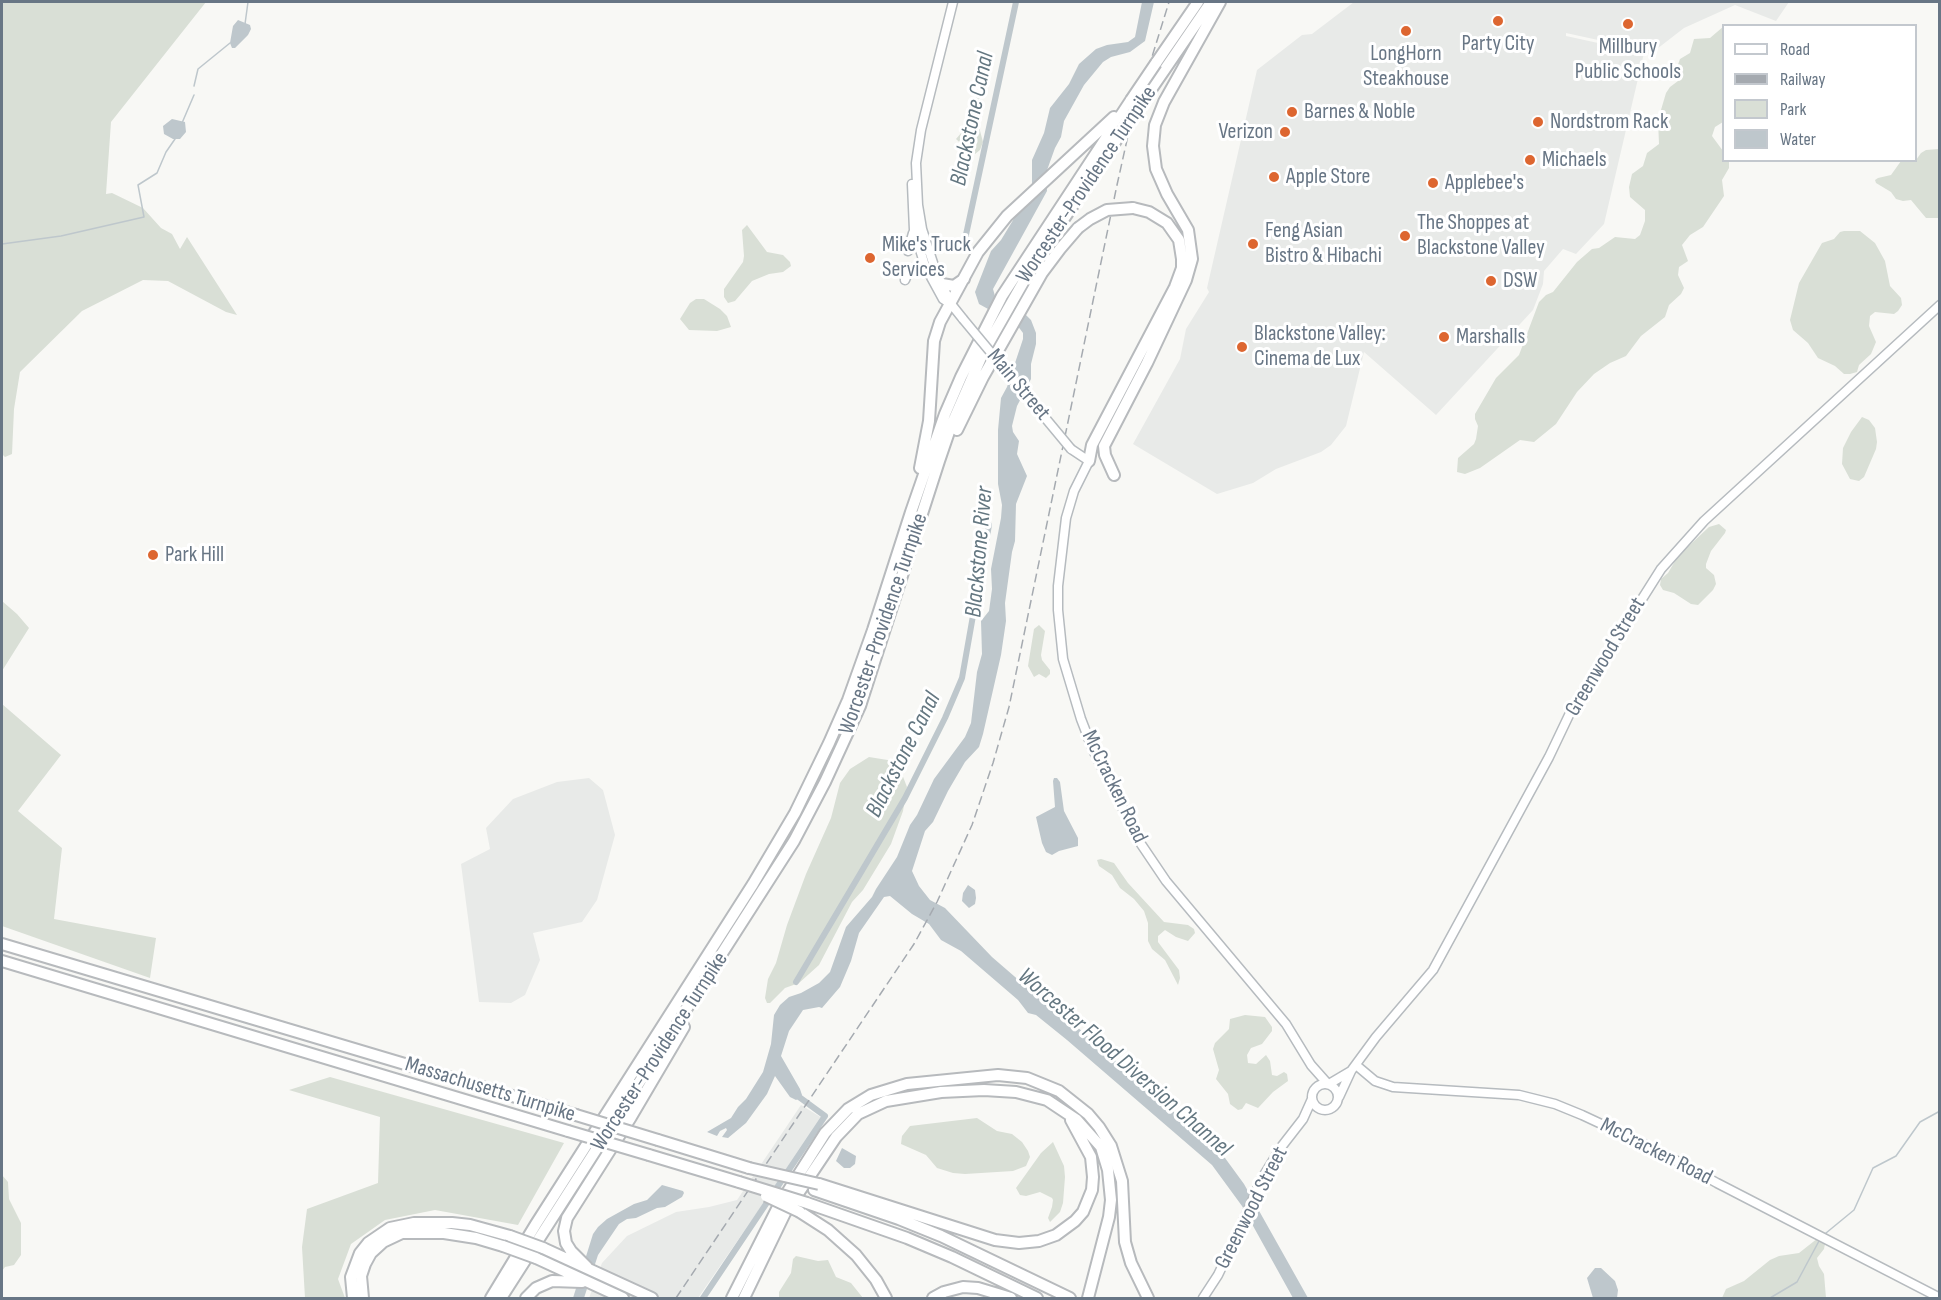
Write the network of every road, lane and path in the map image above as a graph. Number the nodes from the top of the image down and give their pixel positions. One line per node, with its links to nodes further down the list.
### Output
1 (953, 2): 6 (street, Main Street)
2 (1198, 2): 5 (highway, Worcester-Providence Turnpike, bridge)
3 (1211, 2): 13 (highway, Worcester-Providence Turnpike, bridge)
4 (1220, 2): 17 (highway)
5 (1131, 100): 10 (highway); 13 (highway, Worcester-Providence Turnpike)
6 (916, 163): 7 (street, Main Street); 12 (street, Main Street)
7 (914, 230): 8 (street); 9 (street, Main Street)
8 (908, 251)
9 (929, 274): 11 (street); 14 (street, Main Street)
10 (964, 279): 12 (highway); 14 (highway)
11 (904, 280)
12 (942, 284): 14 (street, Main Street)
13 (1007, 298): 16 (highway, Worcester-Providence Turnpike)
14 (951, 304): 18 (street, Main Street, bridge); 20 (highway)
15 (1940, 305): 26 (street, Greenwood Street)
16 (994, 322): 20 (highway, Worcester-Providence Turnpike); 21 (highway, Worcester-Providence Turnpike)
17 (1104, 446): 18 (highway); 19 (highway)
18 (1089, 461): 21 (highway, bridge); 25 (street, McCracken Road)
19 (1114, 475)
20 (911, 512): 36 (highway, Worcester-Providence Turnpike)
21 (915, 540): 22 (highway, Worcester-Providence Turnpike)
22 (742, 925): 37 (highway); 45 (highway, Worcester-Providence Turnpike)
23 (2, 944): 35 (highway, Massachusetts Turnpike, bridge)
24 (2, 961): 34 (highway, Massachusetts Turnpike, bridge)
25 (1311, 1065): 27 (street, McCracken Road); 28 (street, McCracken Road)
26 (1354, 1068): 27 (street, Greenwood Street); 29 (street, Greenwood Street); 40 (street, McCracken Road)
27 (1328, 1084): 28 (street); 29 (street)
28 (1313, 1094): 31 (street); 32 (street, Greenwood Street)
29 (1339, 1097): 31 (street)
30 (1056, 1105): 35 (highway); 39 (highway); 50 (highway)
31 (1322, 1110): 32 (street, Greenwood Street)
32 (1303, 1119): 57 (street, Greenwood Street)
33 (1117, 1167): 39 (highway); 49 (highway); 56 (highway)
34 (739, 1182): 51 (highway, bridge); 54 (highway, Massachusetts Turnpike, bridge)
35 (816, 1187): 55 (highway, Massachusetts Turnpike)
36 (536, 1224): 43 (highway); 44 (highway, Worcester-Providence Turnpike)
37 (577, 1260): 41 (highway, bridge); 48 (highway)
38 (571, 1277): 42 (highway, bridge); 46 (highway); 47 (highway)
39 (1090, 1298)
40 (1940, 1298)
41 (353, 1299)
42 (363, 1299)
43 (483, 1299)
44 (491, 1299)
45 (501, 1299)
46 (526, 1299)
47 (623, 1299)
48 (652, 1299)
49 (732, 1299)
50 (744, 1299)
51 (886, 1299)
52 (933, 1299): 53 (highway)
53 (1011, 1299)
54 (1037, 1299)
55 (1070, 1299)
56 (1148, 1299)
57 (1203, 1299)

